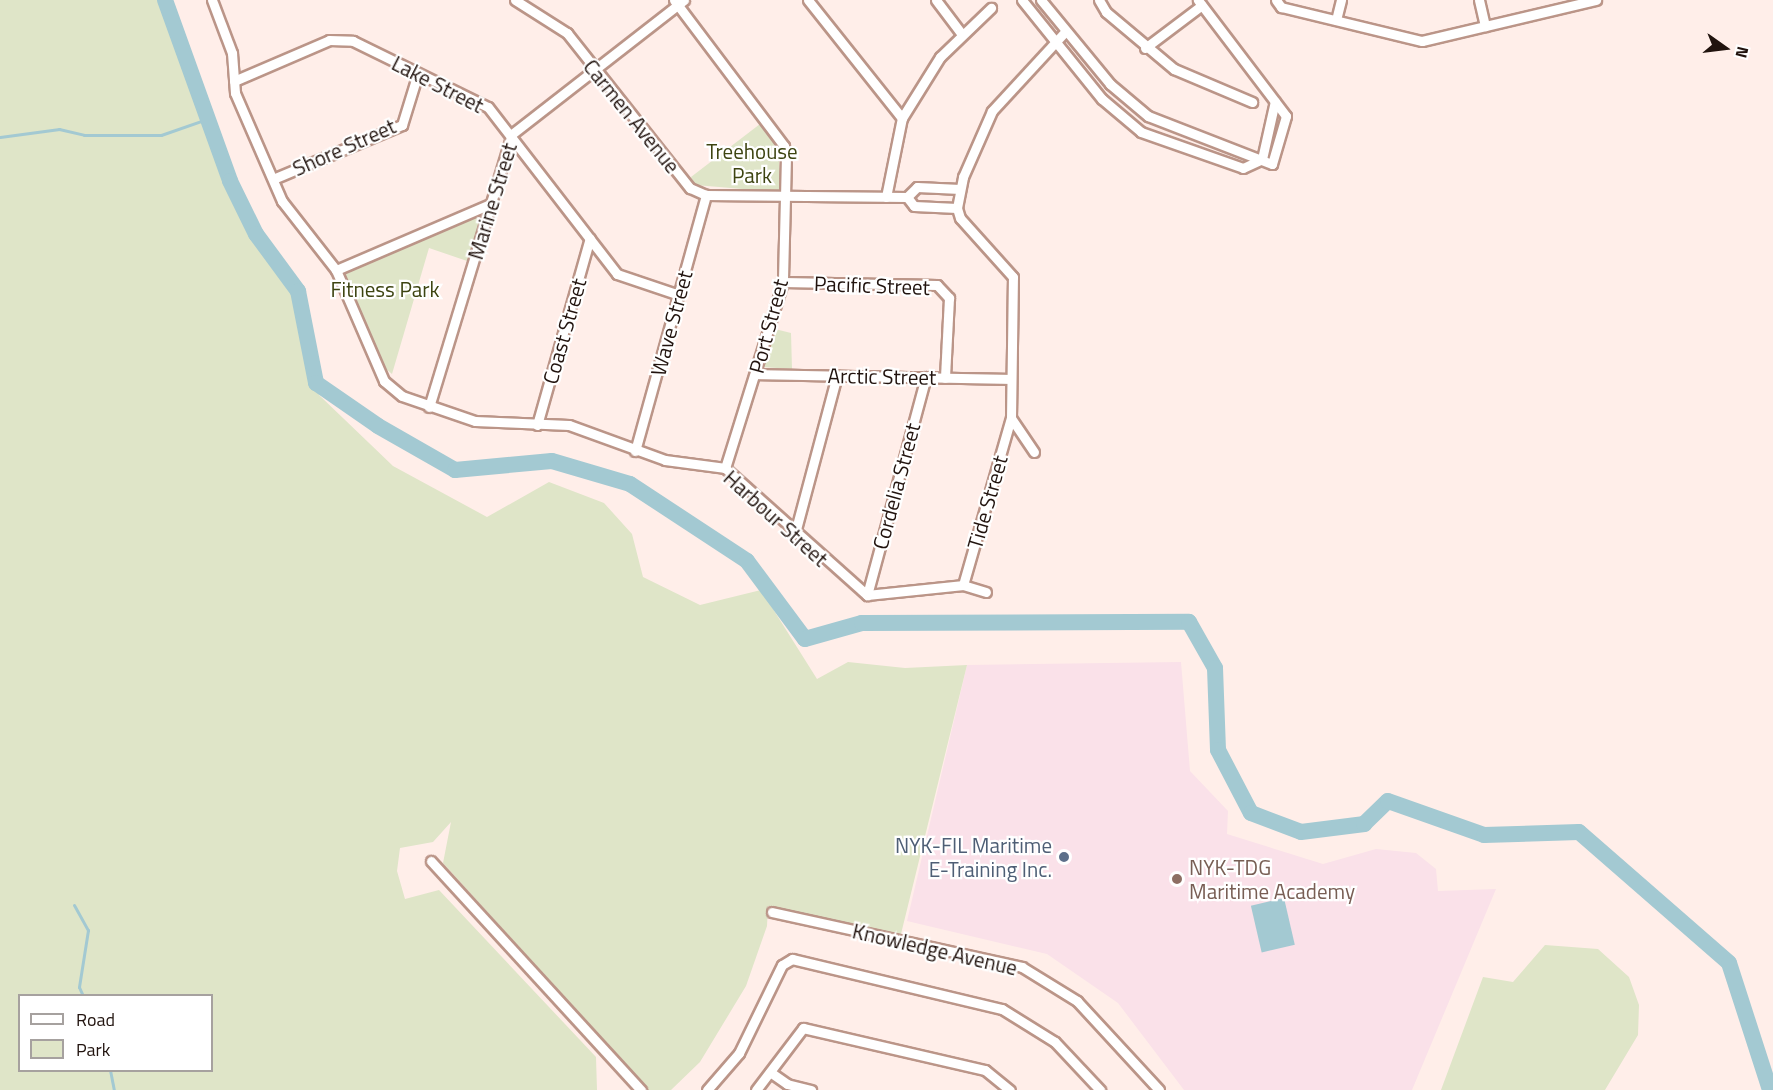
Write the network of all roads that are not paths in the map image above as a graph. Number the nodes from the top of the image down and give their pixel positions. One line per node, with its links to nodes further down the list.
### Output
1 (212, 0): 23 (street, Harbour Street)
2 (515, 0): 21 (street, Carmen Avenue)
3 (808, 0): 26 (street)
4 (936, 0): 18 (street)
5 (1022, 0): 19 (street)
6 (1041, 0): 17 (street)
7 (1099, 0): 20 (street)
8 (1276, 0): 15 (street)
9 (1341, 0): 15 (street)
10 (1479, 0): 16 (street)
11 (1596, 0): 16 (street)
12 (679, 2): 21 (street, Marine Street); 32 (street, Port Street)
13 (1200, 3): 20 (street); 24 (street)
14 (991, 8): 18 (street)
15 (1336, 21): 16 (street)
16 (1485, 26)
17 (1065, 32): 19 (street); 28 (street)
18 (961, 33): 26 (street)
19 (1055, 44): 28 (street); 30 (street)
20 (1145, 48): 25 (street)
21 (594, 69): 27 (street, Marine Street); 31 (street, Carmen Avenue)
22 (418, 73): 23 (street, Lake Street); 27 (street, Lake Street); 29 (street, Shore Street)
23 (234, 81): 29 (street, Harbour Street)
24 (1275, 101): 28 (street); 28 (street)
25 (1252, 102)
26 (902, 118): 33 (street)
27 (512, 134): 35 (street, Marine Street); 37 (street, Lake Street)
28 (1262, 159)
29 (273, 179): 38 (street, Harbour Street)
30 (960, 189): 34 (street); 36 (street)
31 (706, 195): 32 (street); 40 (street, Wave Street)
32 (785, 196): 33 (street); 39 (street, Port Street)
33 (886, 197): 34 (street)
34 (907, 197): 36 (street)
35 (490, 204): 38 (street); 46 (street, Marine Street)
36 (957, 208): 45 (street)
37 (590, 238): 40 (street, Lake Street); 48 (street, Coast Street)
38 (336, 270): 46 (street, Harbour Street)
39 (783, 282): 41 (street, Port Street); 44 (street, Pacific Street)
40 (679, 295): 49 (street, Wave Street)
41 (755, 374): 42 (street, Arctic Street); 51 (street, Port Street)
42 (837, 375): 43 (street, Arctic Street); 52 (street)
43 (926, 377): 44 (street, Arctic Street); 55 (street, Cordelia Street)
44 (945, 378): 45 (street, Arctic Street)
45 (1009, 379): 47 (street)
46 (429, 407): 48 (street, Harbour Street)
47 (1011, 418): 50 (street); 53 (street, Tide Street)
48 (537, 425): 49 (street, Harbour Street)
49 (635, 451): 51 (street, Harbour Street)
50 (1034, 452)
51 (725, 468): 52 (street, Harbour Street)
52 (795, 533): 55 (street, Harbour Street)
53 (963, 585): 54 (street); 55 (street)
54 (986, 592)
55 (867, 595)
56 (431, 861): 59 (street)
57 (772, 912): 65 (street, Knowledge Avenue)
58 (770, 1072): 61 (street); 62 (street); 63 (street)
59 (641, 1090)
60 (707, 1090): 64 (street)
61 (756, 1090)
62 (811, 1090)
63 (1010, 1090)
64 (1100, 1090)
65 (1160, 1090)

